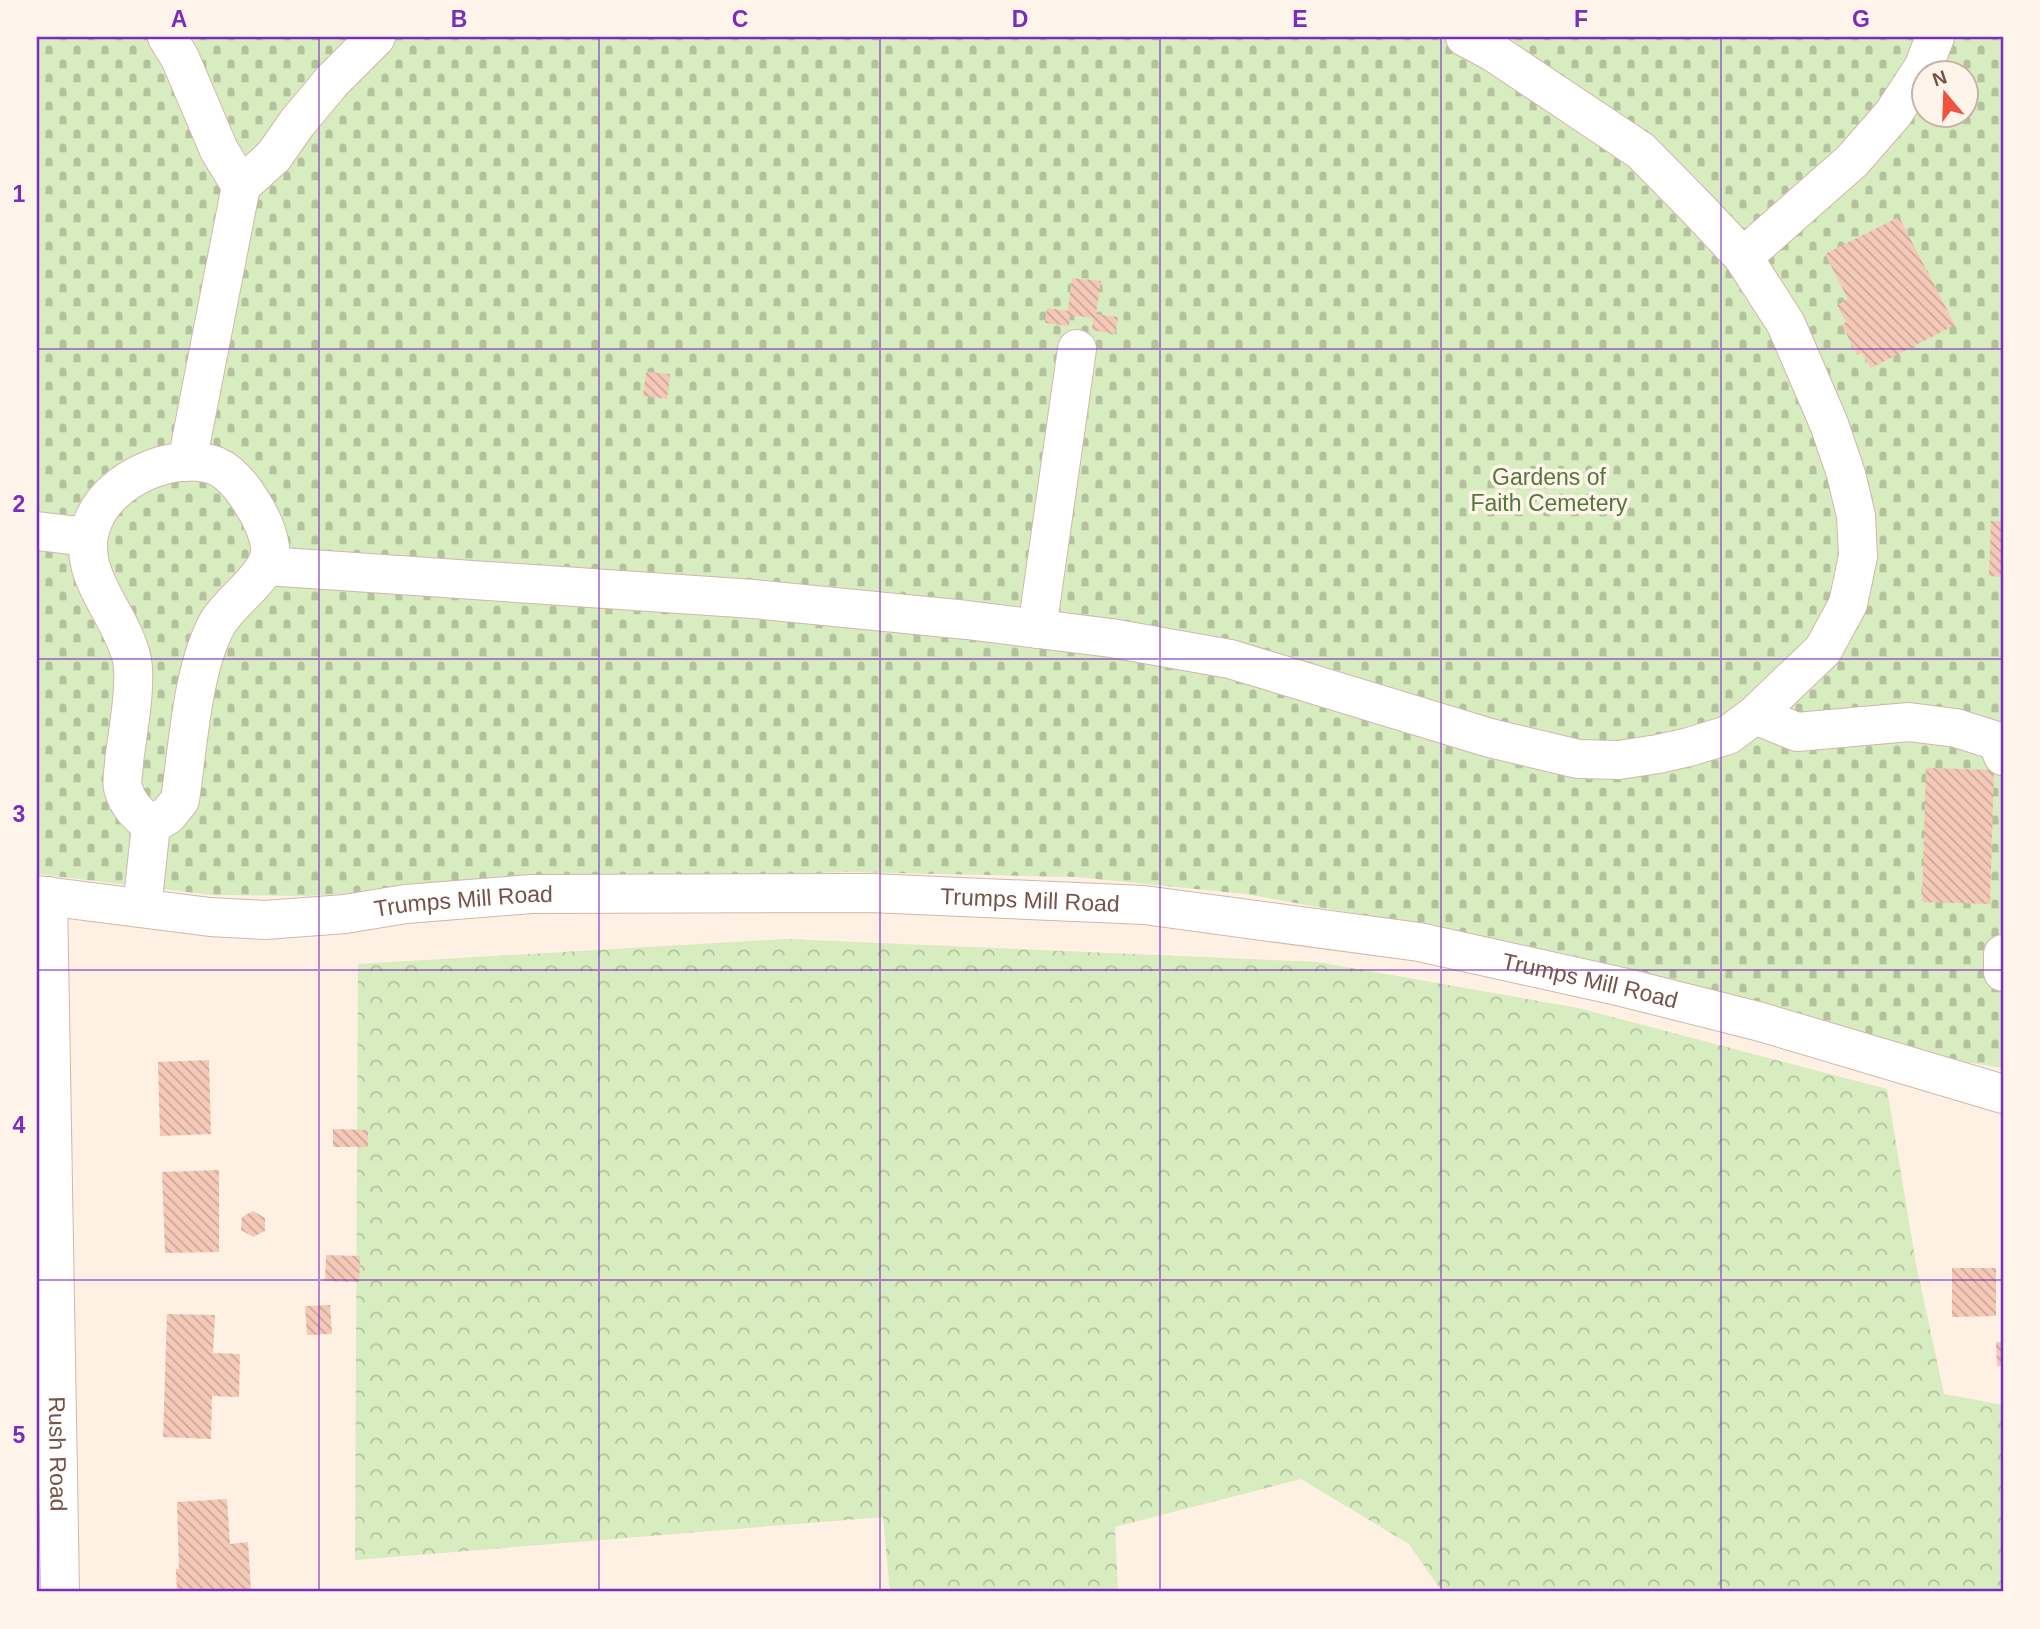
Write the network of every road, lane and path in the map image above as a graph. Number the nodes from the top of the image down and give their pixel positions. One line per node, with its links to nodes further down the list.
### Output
1 (167, 37): 5 (street)
2 (376, 37): 5 (street)
3 (1465, 37): 6 (street)
4 (1935, 37): 6 (street)
5 (241, 186): 8 (street)
6 (1743, 257): 13 (street)
7 (1077, 349): 12 (street)
8 (187, 462): 10 (street); 11 (street)
9 (37, 531): 10 (street)
10 (87, 537): 15 (street)
11 (267, 566): 12 (street); 15 (street)
12 (1037, 629): 13 (street)
13 (1755, 715): 14 (street)
14 (2003, 756)
15 (150, 825): 17 (street)
16 (42, 896): 17 (street, Trumps Mill Road); 21 (street, Rush Road)
17 (142, 908): 20 (street, Trumps Mill Road)
18 (2003, 954): 19 (street)
19 (2003, 972)
20 (2003, 1094)
21 (60, 1592)

